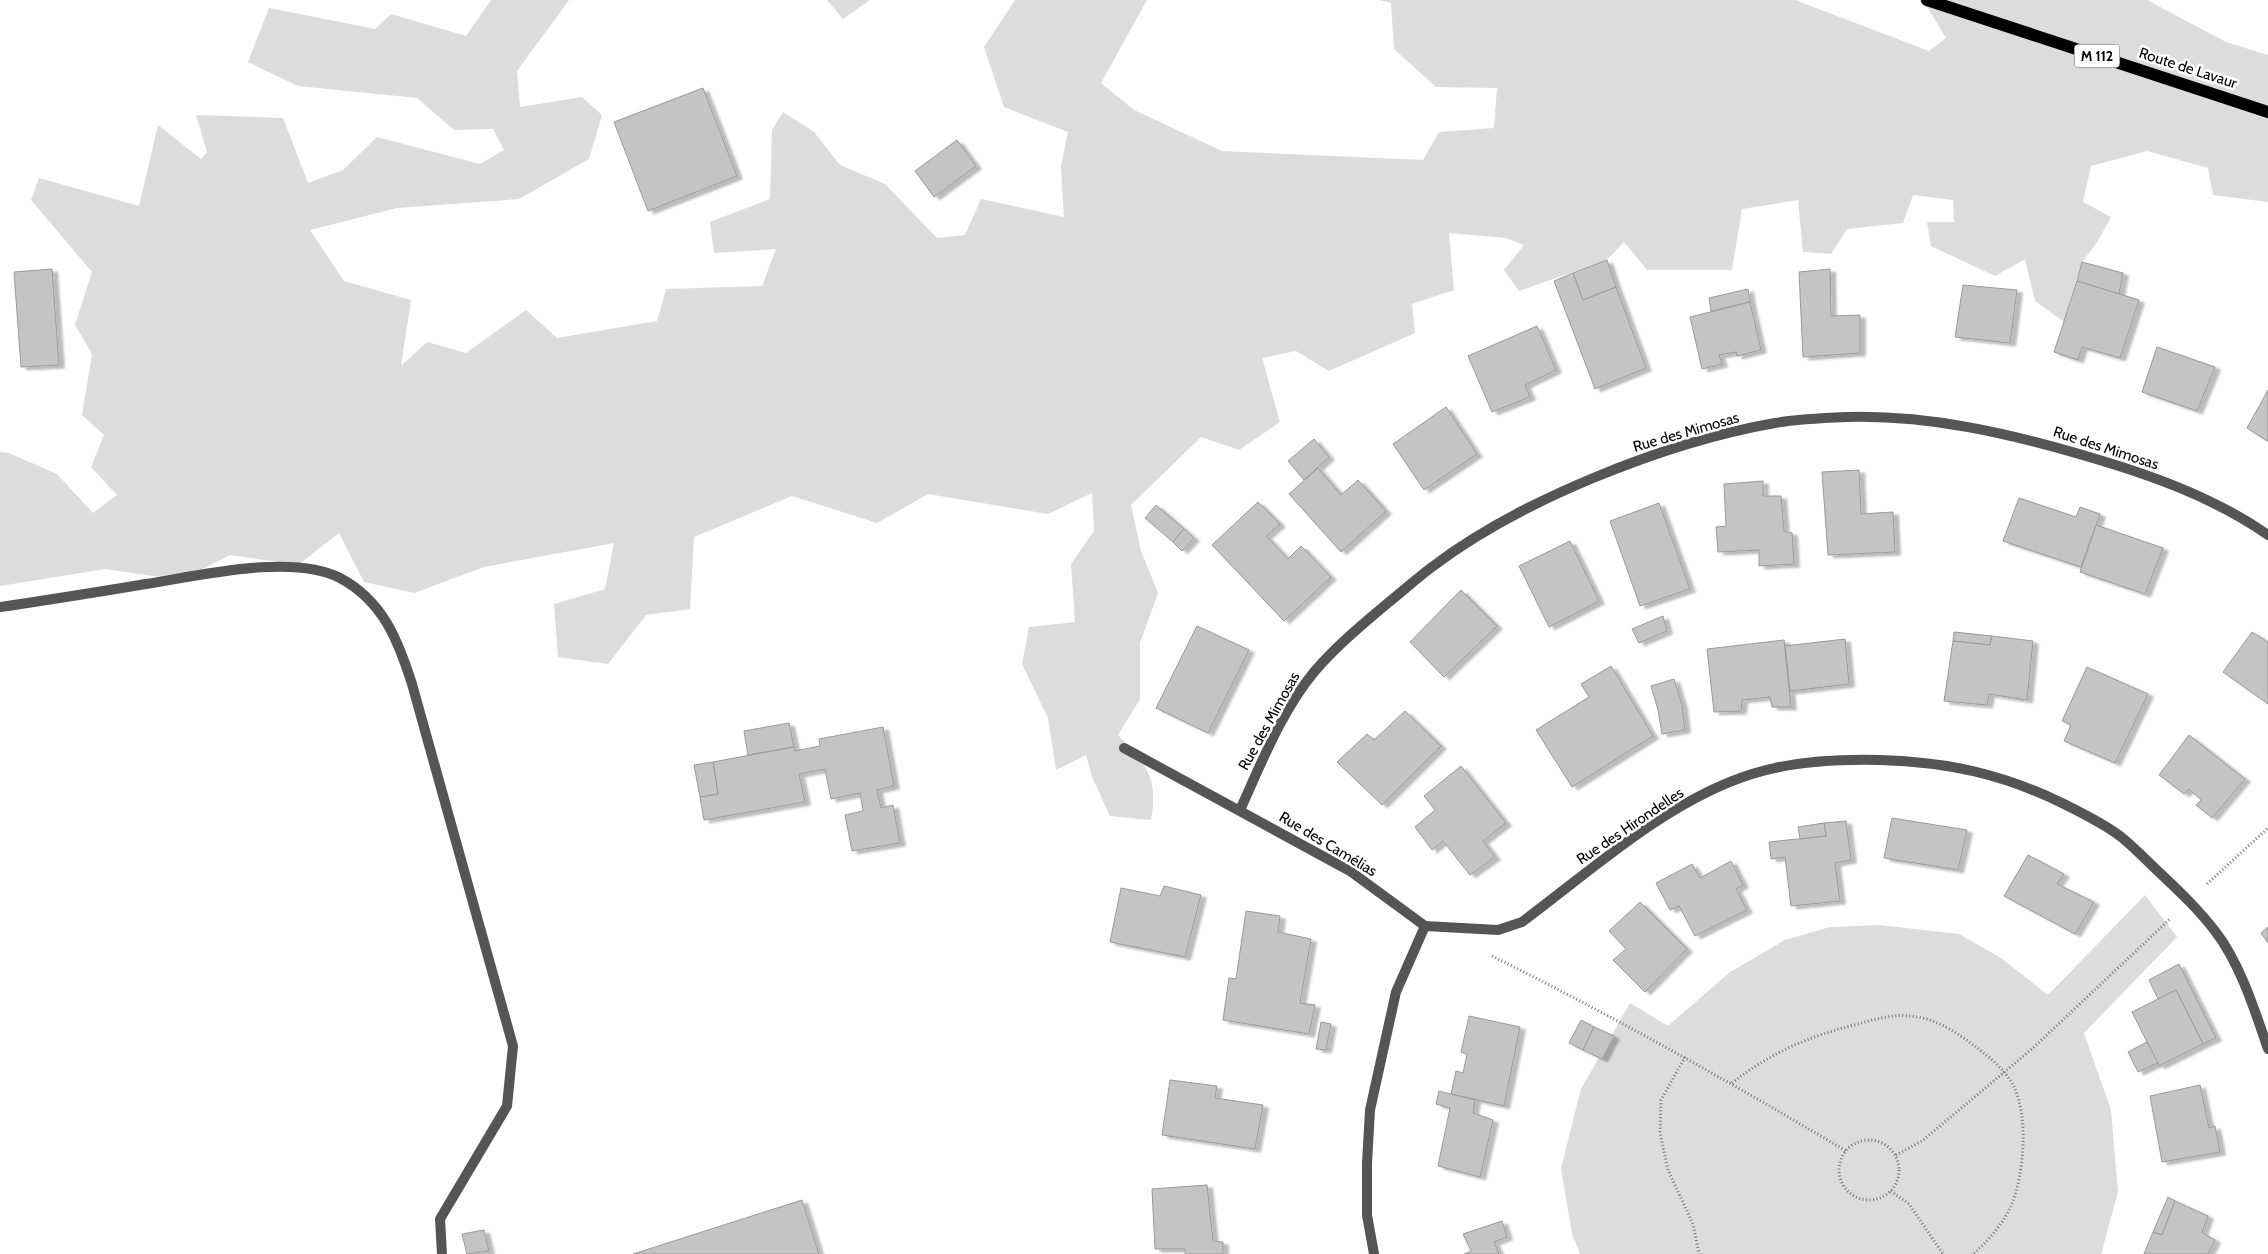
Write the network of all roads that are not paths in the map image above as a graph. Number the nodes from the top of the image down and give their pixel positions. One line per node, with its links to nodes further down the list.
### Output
1 (1927, 0): 2 (main road, Route de Lavaur / M 112)
2 (2268, 112)
3 (2268, 535): 6 (street, Rue des Mimosas)
4 (0, 607): 9 (street)
5 (1124, 748): 6 (street, Rue des Camélias)
6 (1240, 810): 7 (street, Rue des Camélias)
7 (1425, 926): 8 (street, Rue des Hirondelles); 10 (street)
8 (2268, 1049)
9 (442, 1254)
10 (1374, 1254)

